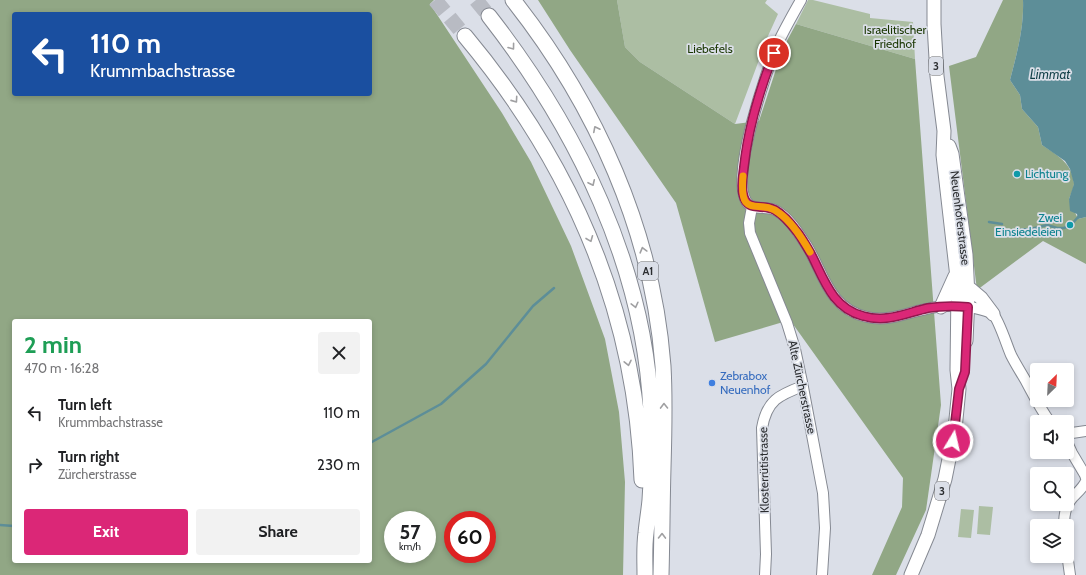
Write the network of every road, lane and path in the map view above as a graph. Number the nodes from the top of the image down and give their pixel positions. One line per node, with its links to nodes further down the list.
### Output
1 (513, 0): 23 (highway, A1, one-way to 1)
2 (801, 0): 7 (street)
3 (934, 0): 6 (main road, Neuenhoferstrasse / 3)
4 (489, 16): 20 (highway, A1, one-way to 20)
5 (465, 36): 20 (highway, A1, one-way to 20)
6 (944, 131): 8 (main road, Neuenhoferstrasse / 3); 9 (main road, Neuenhoferstrasse / 3)
7 (752, 206): 10 (street); 13 (street, Alte Zürcherstrasse)
8 (957, 272): 10 (main road); 11 (main road, Neuenhoferstrasse / 3)
9 (968, 287): 11 (main road, Neuenhoferstrasse / 3); 12 (main road)
10 (941, 307): 11 (street)
11 (963, 307): 12 (street); 26 (main road, 3)
12 (993, 314): 14 (street)
13 (803, 386): 24 (street, Klosterrütistrasse); 25 (street, Alte Zürcherstrasse)
14 (1046, 415)
15 (1086, 431): 16 (street)
16 (1074, 433)
17 (1074, 457): 18 (street)
18 (1086, 480): 19 (street)
19 (1064, 519)
20 (646, 534): 22 (highway, A1)
21 (1068, 563): 27 (street)
22 (645, 575)
23 (661, 575)
24 (765, 575)
25 (822, 575)
26 (911, 575)
27 (1070, 575)

